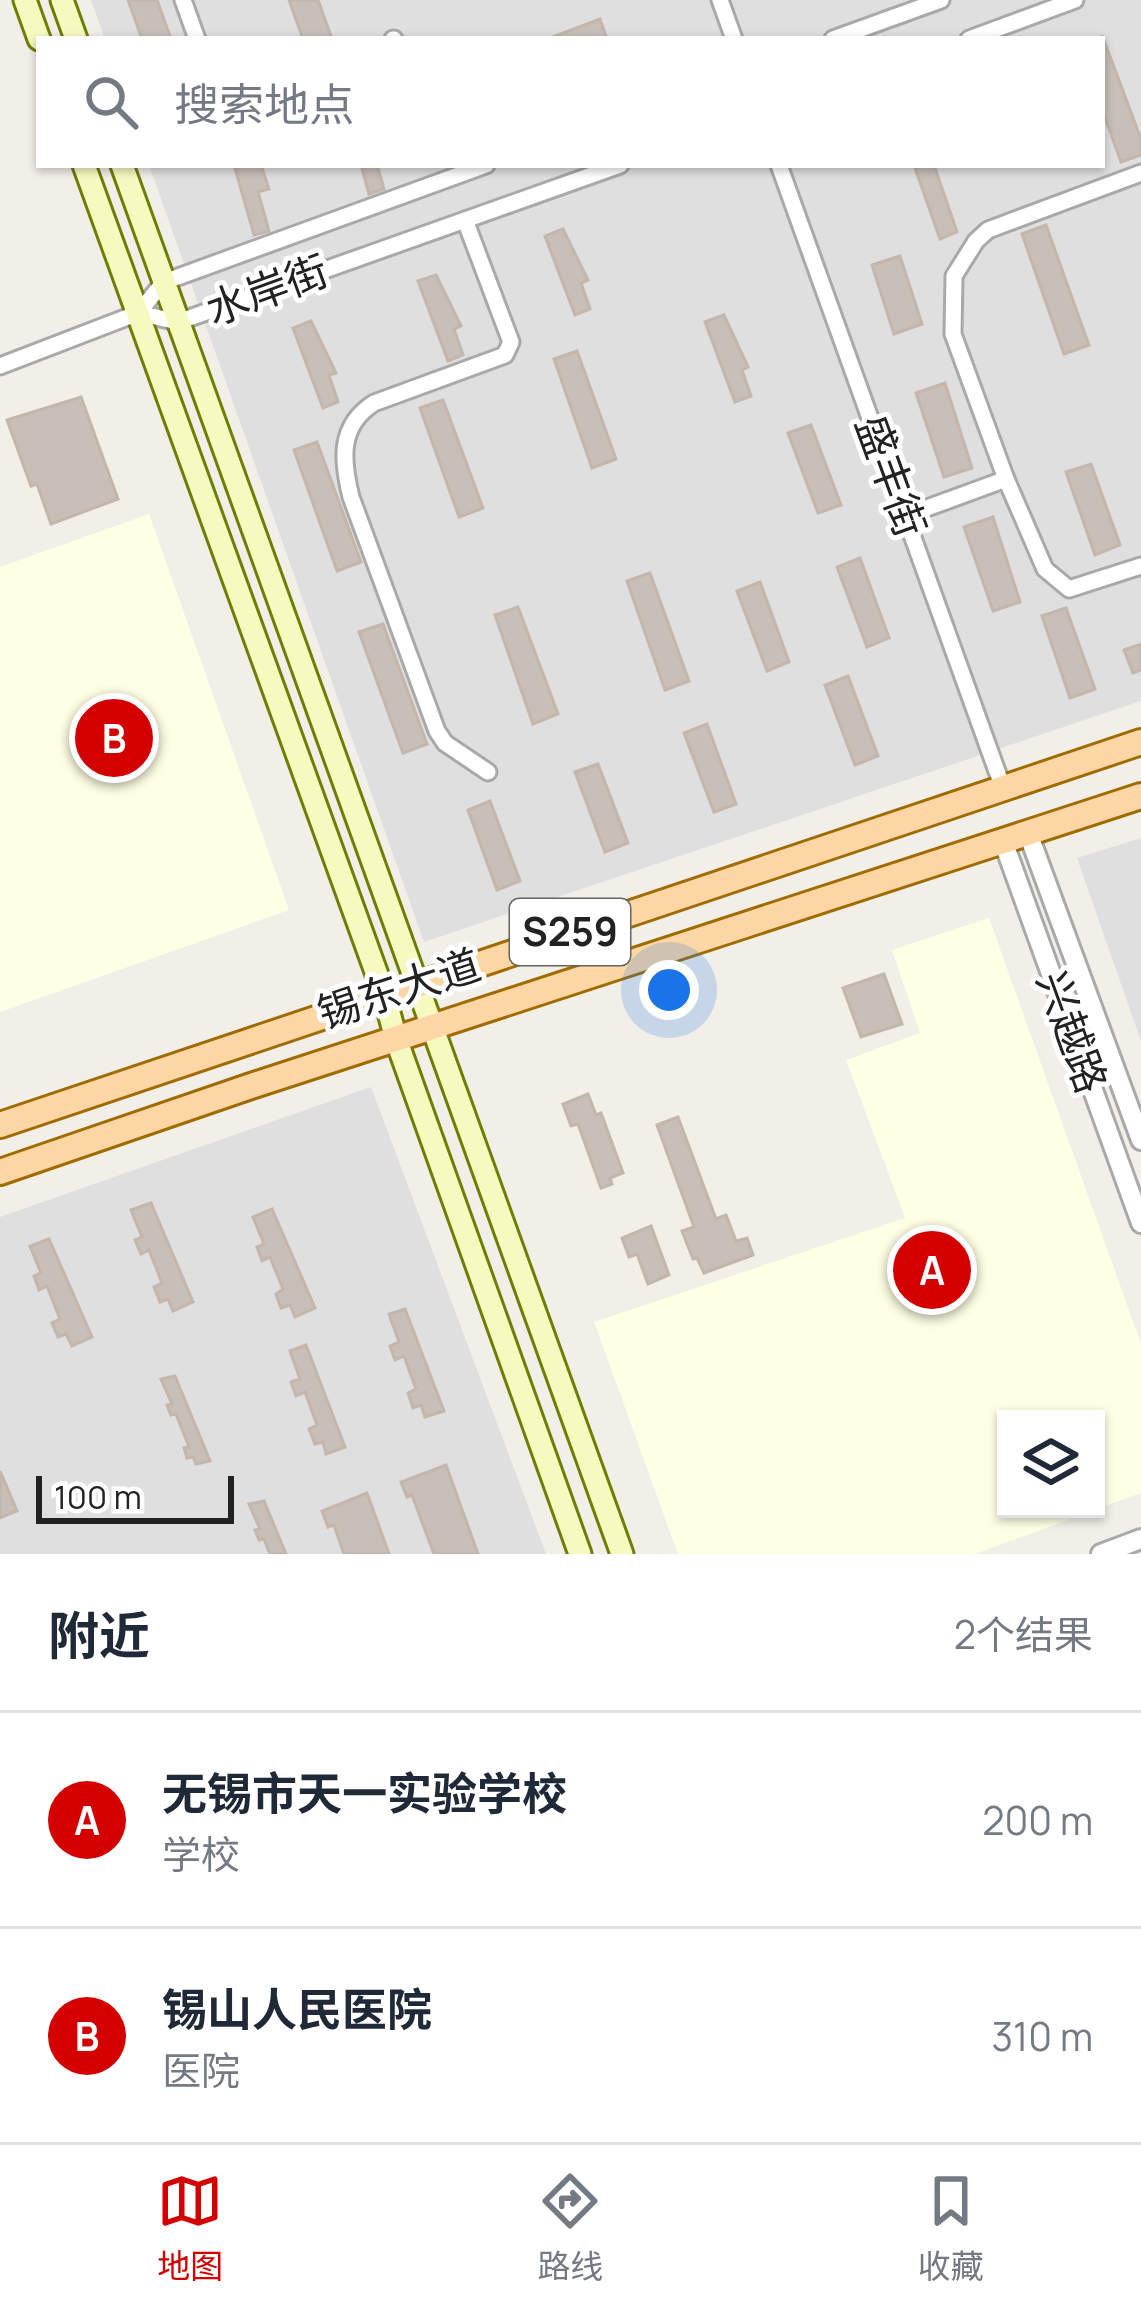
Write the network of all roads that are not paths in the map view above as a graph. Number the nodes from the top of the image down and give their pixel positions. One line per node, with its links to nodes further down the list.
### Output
1 (25, 0): 7 (main road)
2 (62, 0): 8 (main road)
3 (183, 0): 9 (street)
4 (720, 0): 10 (street)
5 (941, 0): 11 (street)
6 (1075, 0): 12 (street)
7 (38, 36)
8 (75, 36)
9 (196, 36)
10 (733, 36)
11 (841, 36)
12 (977, 36)
13 (86, 168): 21 (main road)
14 (123, 168): 20 (main road)
15 (612, 168): 19 (street, 水岸街)
16 (780, 168): 25 (street, 盛丰街)
17 (447, 172): 20 (street, 水岸街)
18 (1141, 173): 24 (street)
19 (465, 220): 22 (street, 水岸街); 28 (street)
20 (164, 282): 21 (street, 水岸街); 22 (main road)
21 (138, 313): 22 (street, 水岸街); 23 (street); 34 (main road)
22 (178, 322): 33 (main road)
23 (0, 366)
24 (1006, 479): 25 (street); 26 (street)
25 (905, 515): 29 (street, 盛丰街)
26 (1141, 566)
27 (1141, 742): 29 (main road, 锡东大道 / S259)
28 (488, 772)
29 (1003, 788): 33 (main road, 锡东大道 / S259)
30 (1141, 796): 31 (main road, 锡东大道 / S259)
31 (1028, 833): 32 (main road, 锡东大道 / S259); 38 (street, 兴越路)
32 (1003, 841): 35 (main road, 锡东大道 / S259); 40 (street, 兴越路)
33 (416, 983): 34 (main road, 锡东大道 / S259); 35 (main road)
34 (384, 994): 36 (main road); 37 (main road, 锡东大道 / S259)
35 (431, 1028): 36 (main road, 锡东大道 / S259); 44 (main road)
36 (396, 1039): 39 (main road, 锡东大道 / S259); 43 (main road)
37 (0, 1125)
38 (1141, 1140)
39 (0, 1172)
40 (1141, 1223)
41 (1141, 1539): 42 (street)
42 (1113, 1552)
43 (580, 1554)
44 (622, 1554)

